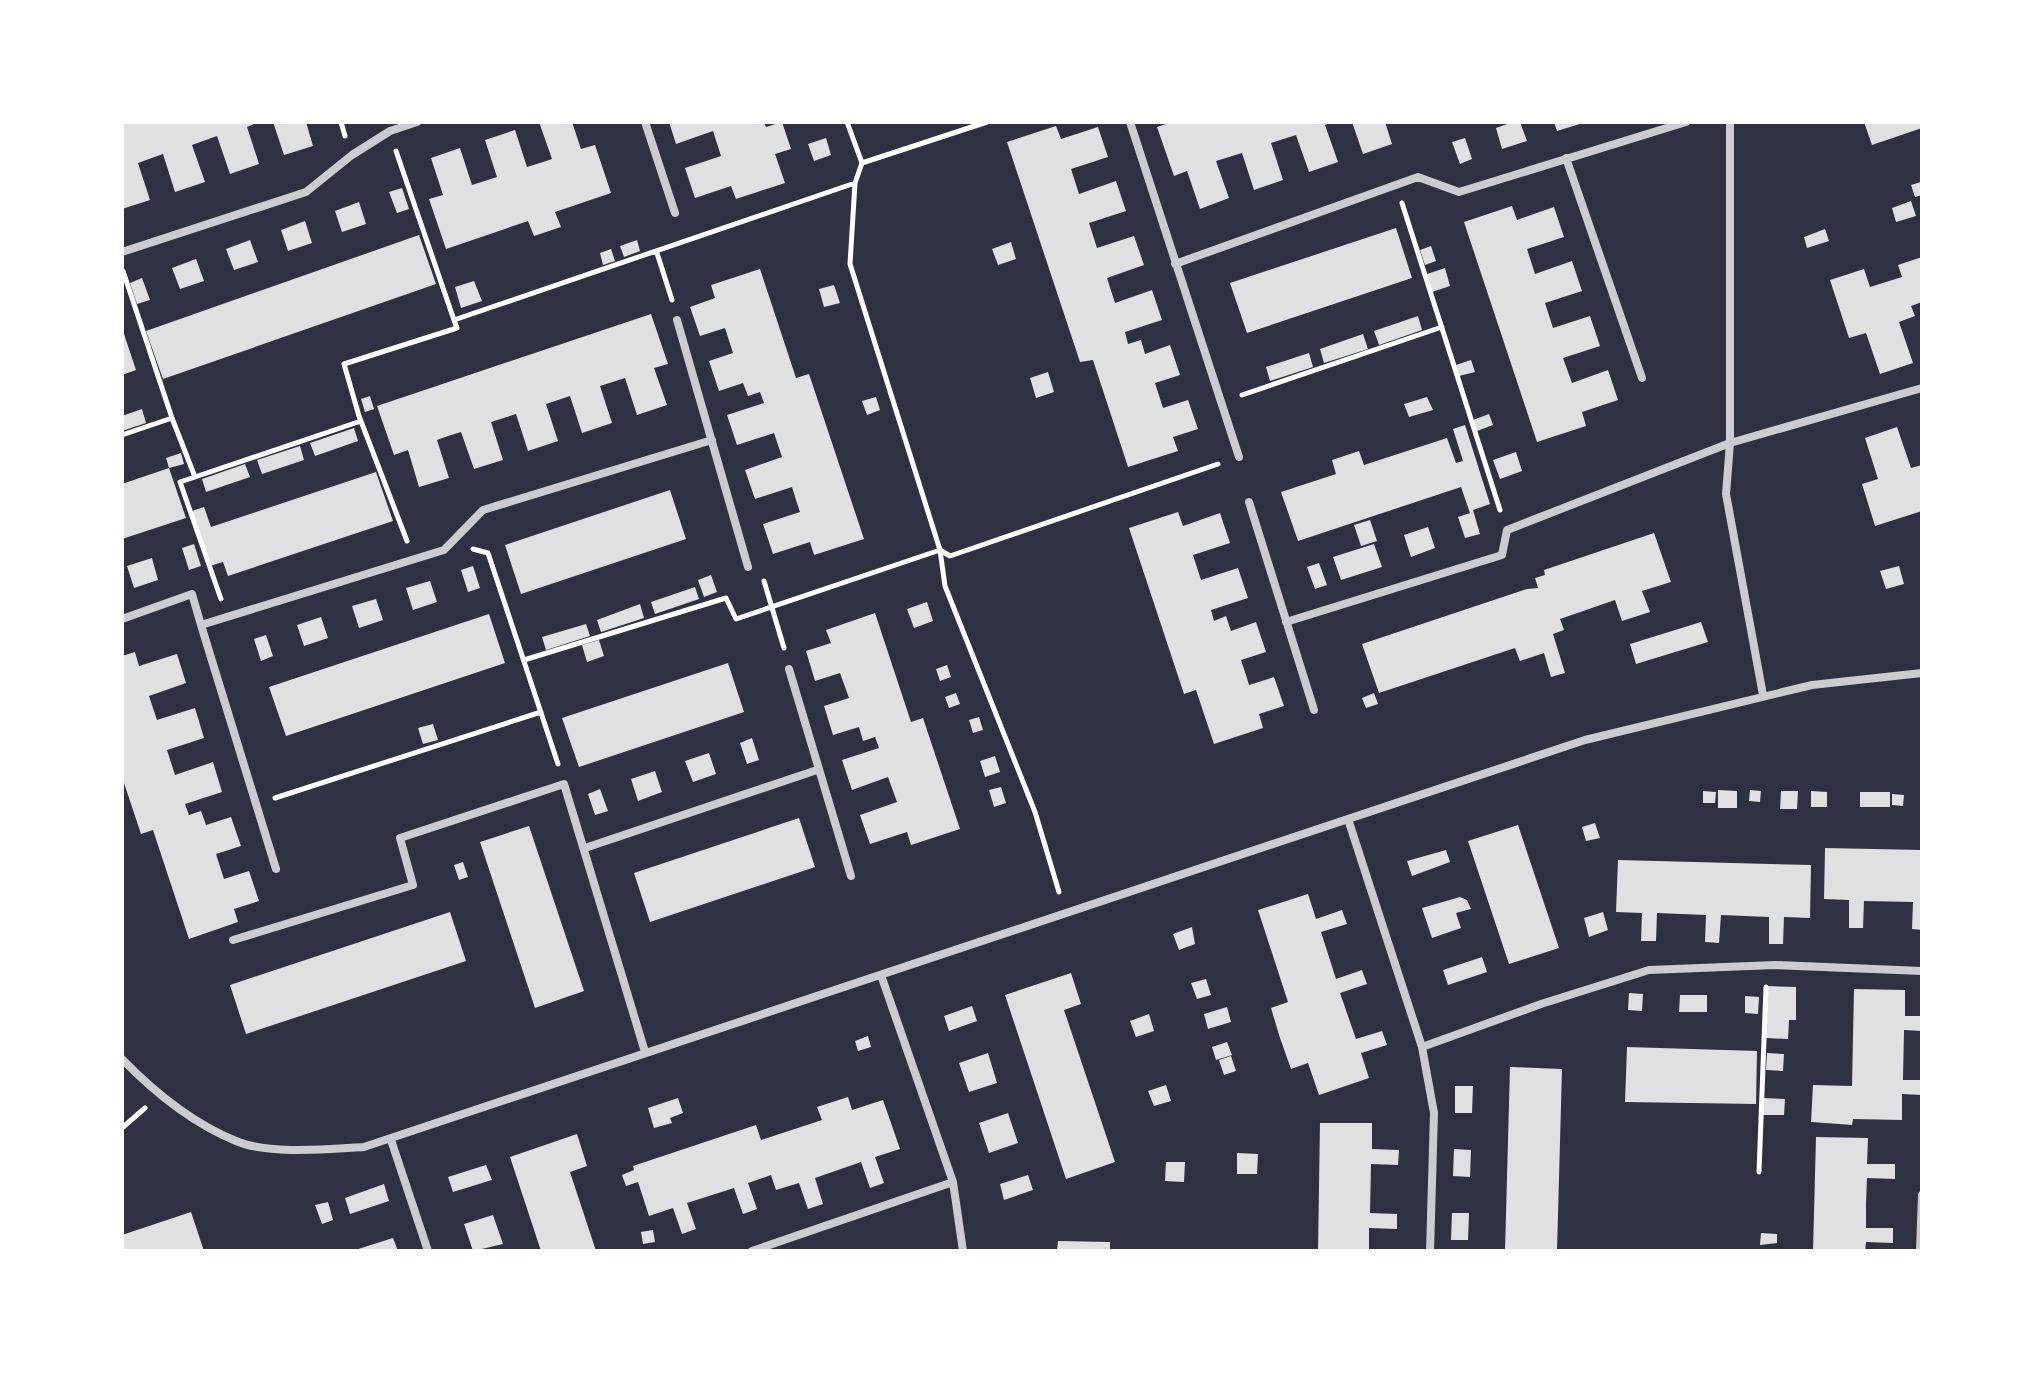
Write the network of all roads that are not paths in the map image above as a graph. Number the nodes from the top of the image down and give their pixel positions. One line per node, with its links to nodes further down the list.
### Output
1 (417, 122): 8 (street)
2 (645, 122): 7 (street)
3 (1130, 122): 9 (street)
4 (1686, 122): 6 (street)
5 (1730, 122): 14 (street)
6 (1566, 158): 9 (street); 11 (street)
7 (675, 213)
8 (122, 252)
9 (1175, 264): 15 (street)
10 (677, 320): 13 (street)
11 (1642, 378)
12 (1922, 388): 14 (street)
13 (712, 440): 17 (street); 20 (street)
14 (1730, 443): 19 (street); 23 (street)
15 (1239, 457)
16 (1249, 502): 19 (street)
17 (748, 567)
18 (122, 619): 20 (street)
19 (1286, 622): 24 (street)
20 (201, 625): 28 (street)
21 (789, 669): 25 (street)
22 (1922, 673): 23 (street)
23 (1763, 695): 26 (street)
24 (1314, 710)
25 (817, 770): 27 (street); 29 (street)
26 (1348, 819): 32 (street); 33 (street)
27 (585, 848): 30 (street); 34 (street)
28 (276, 869)
29 (851, 876)
30 (233, 940)
31 (1922, 971): 33 (street)
32 (881, 975): 34 (street); 37 (street)
33 (1422, 1047): 42 (street)
34 (645, 1052): 36 (street)
35 (122, 1059): 36 (street)
36 (391, 1140): 39 (street)
37 (953, 1182): 40 (street); 41 (street)
38 (1922, 1195): 43 (street)
39 (428, 1251)
40 (752, 1251)
41 (963, 1251)
42 (1430, 1251)
43 (1920, 1251)

